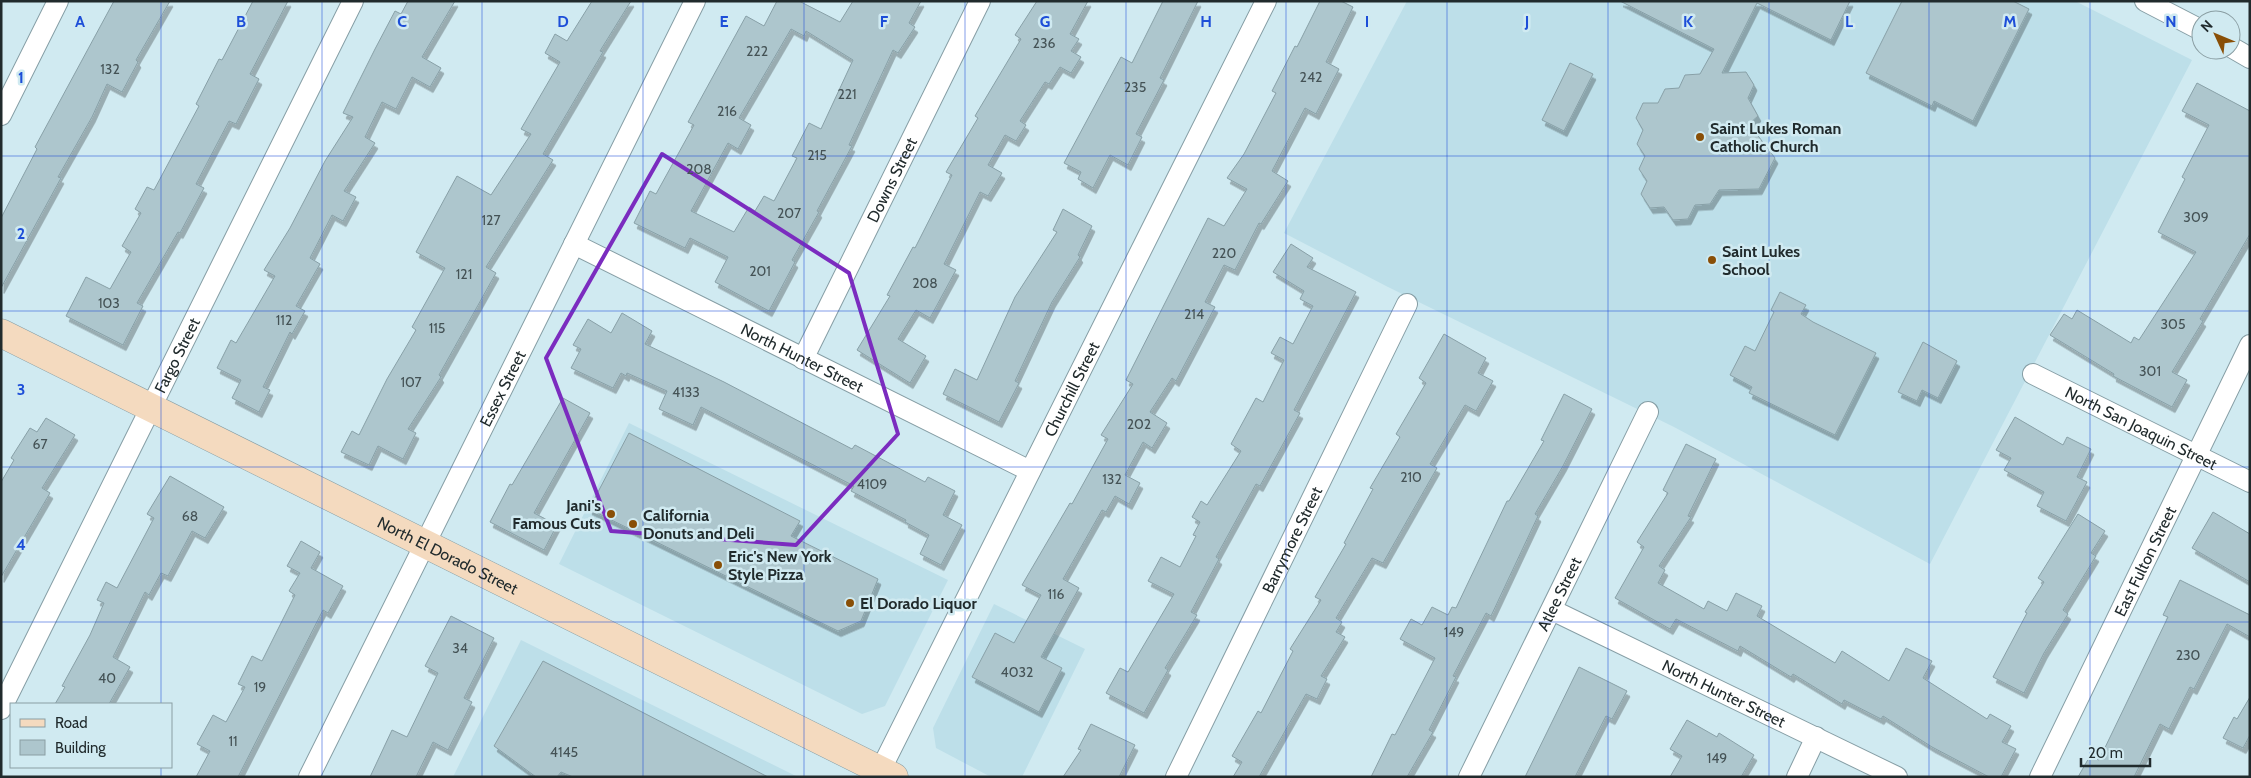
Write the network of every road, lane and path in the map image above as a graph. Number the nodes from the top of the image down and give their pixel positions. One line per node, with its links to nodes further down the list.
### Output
1 (58, 1): 8 (street)
2 (353, 1): 15 (street, Fargo Street)
3 (694, 1): 9 (street, Essex Street)
4 (980, 1): 13 (street, Downs Street)
5 (1266, 1): 18 (street, Churchill Street)
6 (2145, 1): 7 (street)
7 (2191, 25)
8 (1, 115)
9 (574, 244): 13 (street, North Hunter Street); 20 (street, Essex Street)
10 (1407, 304): 26 (street, Barrymore Street)
11 (1, 334): 15 (main road, North El Dorado Street)
12 (2250, 345): 17 (street, East Fulton Street)
13 (803, 359): 18 (street, North Hunter Street)
14 (2033, 374): 17 (street, North San Joaquin Street)
15 (151, 408): 20 (main road, North El Dorado Street); 22 (street, Fargo Street)
16 (1648, 412): 21 (street, Atlee Street)
17 (2194, 455): 19 (street, North San Joaquin Street); 30 (street, East Fulton Street)
18 (1030, 471): 24 (street, Churchill Street)
19 (2250, 482)
20 (425, 543): 24 (main road, North El Dorado Street); 25 (street, Essex Street)
21 (1552, 610): 23 (street, North Hunter Street); 27 (street, Atlee Street)
22 (1, 709)
23 (1816, 737): 28 (street); 29 (street, North Hunter Street)
24 (884, 775)
25 (309, 777)
26 (1176, 777)
27 (1469, 777)
28 (1797, 777)
29 (1897, 777)
30 (2040, 777)

